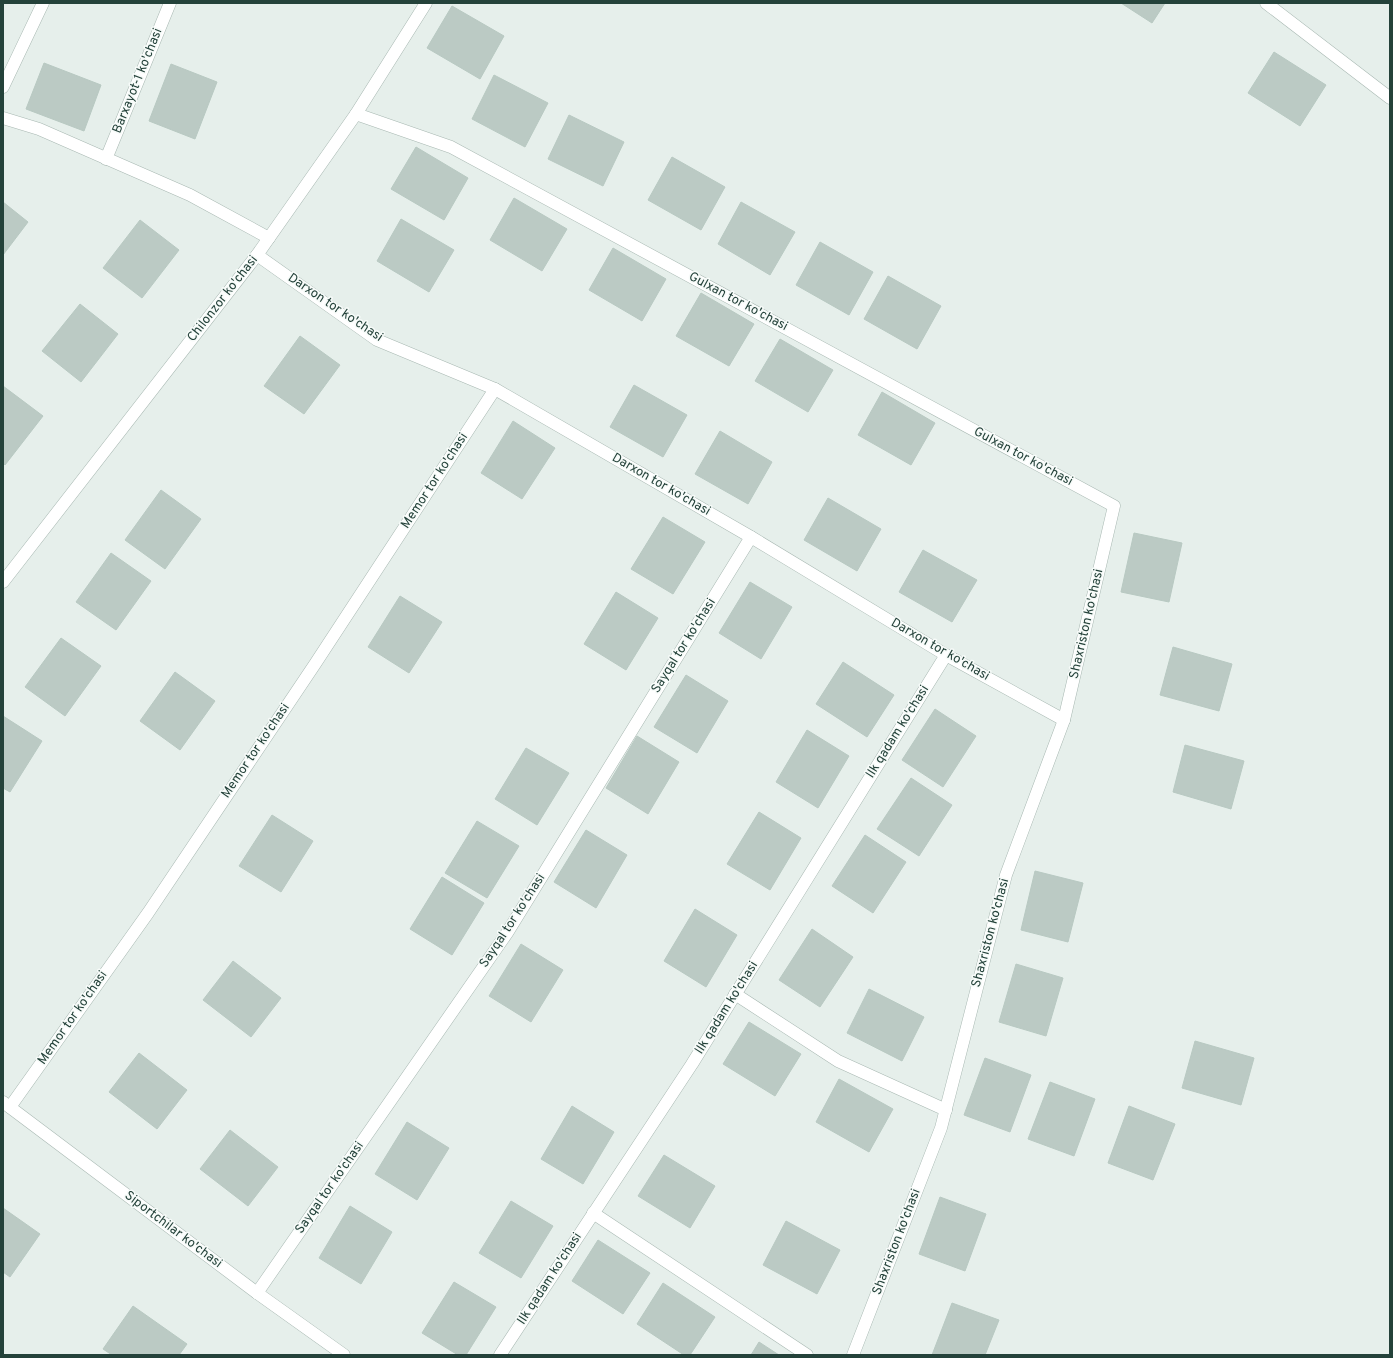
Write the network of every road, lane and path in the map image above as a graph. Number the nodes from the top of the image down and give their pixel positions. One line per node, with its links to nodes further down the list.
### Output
1 (43, 3): 5 (street)
2 (170, 3): 9 (street, Barxayot-1 ko'chasi)
3 (426, 3): 7 (street, Chilonzor ko'chasi)
4 (1266, 3): 6 (street)
5 (3, 87)
6 (1390, 98)
7 (356, 114): 10 (street, Chilonzor ko'chasi); 13 (street, Gulxan tor ko'chasi)
8 (3, 118): 9 (street)
9 (106, 159): 10 (street)
10 (269, 238): 11 (street, Chilonzor ko'chasi)
11 (257, 255): 12 (street, Darxon tor ko'chasi); 15 (street, Chilonzor ko'chasi)
12 (495, 389): 14 (street, Darxon tor ko'chasi); 19 (street, Memor tor ko'chasi)
13 (1114, 506): 17 (street, Shaxriston ko'chasi)
14 (751, 537): 16 (street, Darxon tor ko'chasi); 22 (street, Sayqal tor ko'chasi)
15 (3, 582)
16 (946, 655): 17 (street, Darxon tor ko'chasi); 18 (street, Ilk qadam ko'chasi)
17 (1064, 720): 20 (street, Shaxriston ko'chasi)
18 (735, 994): 20 (street); 21 (street, Ilk qadam ko'chasi)
19 (6, 1105): 22 (street, Siportchilar ko'chasi)
20 (946, 1110): 26 (street, Shaxriston ko'chasi)
21 (593, 1213): 24 (street, Ilk qadam ko'chasi); 25 (street)
22 (257, 1293): 23 (street, Siportchilar ko'chasi)
23 (344, 1355)
24 (500, 1355)
25 (807, 1355)
26 (853, 1355)

